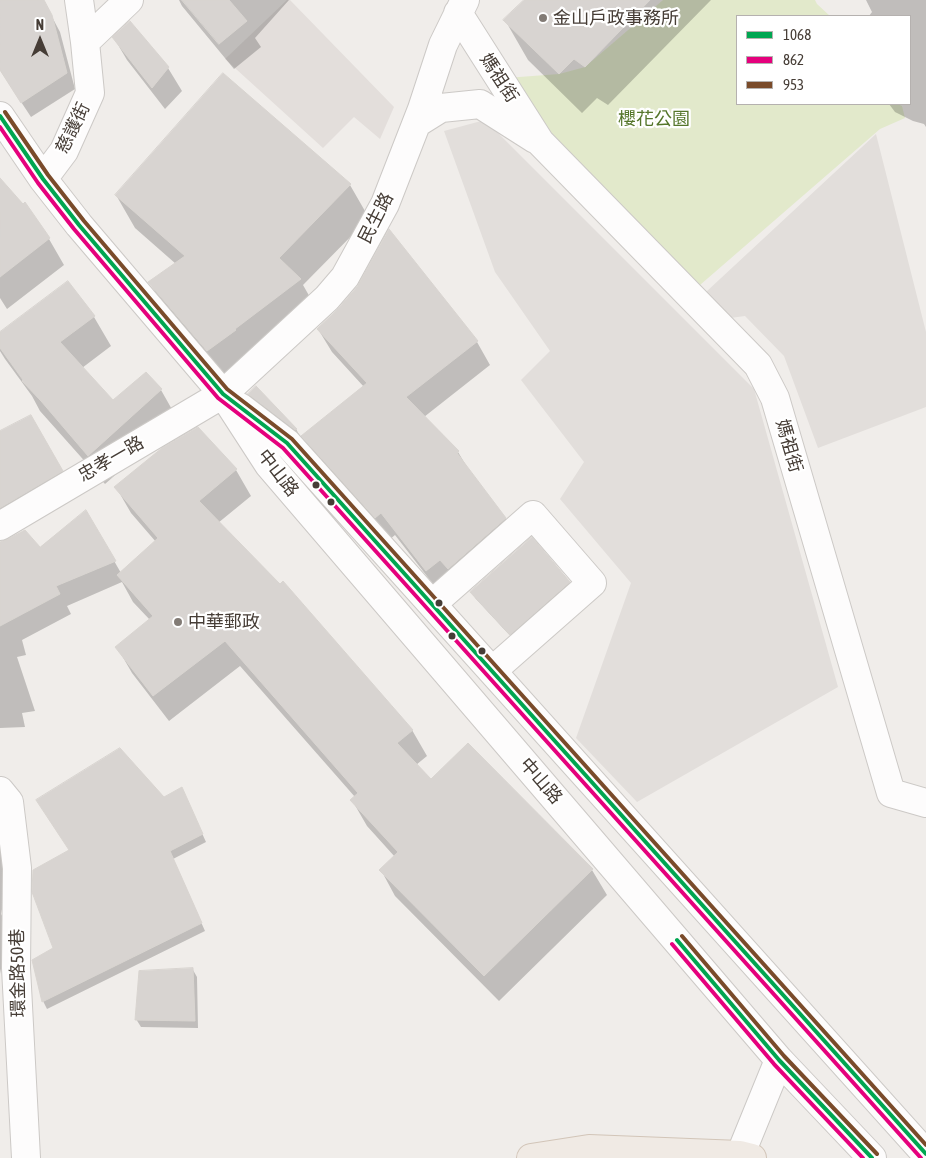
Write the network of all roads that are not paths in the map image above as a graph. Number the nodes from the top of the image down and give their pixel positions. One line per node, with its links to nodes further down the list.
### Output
1 (79, 0): 4 (street, 慈護街)
2 (129, 0): 4 (street)
3 (462, 7): 6 (street, 民生路); 7 (street, 媽祖街)
4 (85, 42): 8 (street, 慈護街)
5 (0, 116): 8 (street, 中山路)
6 (417, 123): 7 (street, 媽祖街); 9 (street, 民生路)
7 (540, 142): 14 (street, 媽祖街)
8 (43, 179): 9 (street, 中山路)
9 (223, 394): 10 (street, 忠孝一路); 11 (street, 中山路); 15 (street, 中山路)
10 (0, 526)
11 (432, 604): 12 (street, 中山路); 12 (street)
12 (492, 671): 16 (street, 中山路)
13 (0, 791): 18 (street, 環金路50巷)
14 (926, 803)
15 (779, 1060): 17 (street); 20 (street, 中山路)
16 (926, 1154)
17 (744, 1157): 19 (main road)
18 (26, 1158)
19 (531, 1158)
20 (872, 1158)

